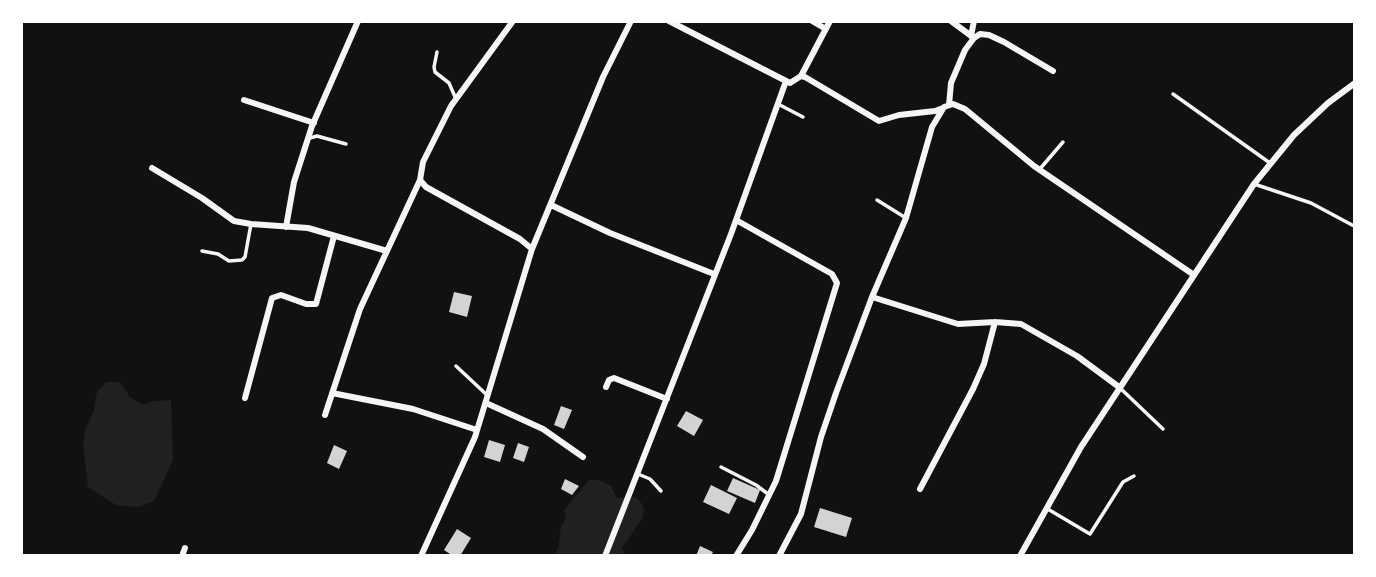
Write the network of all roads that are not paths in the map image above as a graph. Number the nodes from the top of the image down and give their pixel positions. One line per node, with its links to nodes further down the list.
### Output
1 (358, 21): 22 (street)
2 (513, 21): 17 (street)
3 (631, 21): 32 (street)
4 (669, 21): 14 (street)
5 (812, 21): 9 (street)
6 (830, 21): 9 (street)
7 (951, 21): 10 (street)
8 (974, 21): 10 (street)
9 (826, 29): 13 (street)
10 (972, 37): 12 (street); 20 (street)
11 (437, 52): 17 (lane)
12 (1053, 71)
13 (801, 76): 14 (street); 20 (street)
14 (786, 81): 19 (street)
15 (1355, 83): 26 (street)
16 (1173, 94): 26 (lane)
17 (456, 99): 29 (street)
18 (244, 100): 22 (street)
19 (778, 104): 21 (lane); 34 (street)
20 (947, 106): 28 (street); 33 (street)
21 (803, 117)
22 (314, 123): 23 (street)
23 (308, 139): 25 (lane); 37 (street)
24 (1063, 142): 28 (lane)
25 (346, 144)
26 (1270, 163): 30 (street)
27 (152, 168): 35 (street)
28 (1039, 170): 43 (street)
29 (420, 180): 39 (street); 41 (street)
30 (1254, 184): 36 (lane); 43 (street)
31 (877, 200): 33 (lane)
32 (551, 205): 39 (street); 42 (street)
33 (906, 218): 44 (street)
34 (736, 219): 42 (street); 62 (street)
35 (251, 225): 37 (street); 40 (lane)
36 (1354, 226)
37 (286, 227): 38 (street)
38 (334, 236): 41 (street); 50 (street)
39 (532, 249): 51 (street)
40 (202, 251)
41 (387, 251): 49 (street)
42 (714, 274): 52 (street)
43 (1194, 275): 48 (street)
44 (872, 297): 45 (street); 67 (street)
45 (995, 322): 48 (street); 60 (street)
46 (456, 366): 51 (lane)
47 (606, 387): 52 (street)
48 (1119, 387): 54 (lane); 63 (street)
49 (332, 393): 53 (street); 55 (street)
50 (245, 398)
51 (487, 399): 55 (street); 56 (street)
52 (667, 399): 58 (street)
53 (325, 415)
54 (1163, 429)
55 (477, 430): 64 (street)
56 (583, 457)
57 (721, 467): 62 (lane)
58 (638, 474): 61 (lane); 65 (street)
59 (1134, 476): 63 (lane)
60 (920, 489)
61 (661, 491)
62 (770, 495): 66 (street)
63 (1046, 508): 68 (street)
64 (421, 556)
65 (605, 556)
66 (736, 556)
67 (779, 556)
68 (1021, 556)

